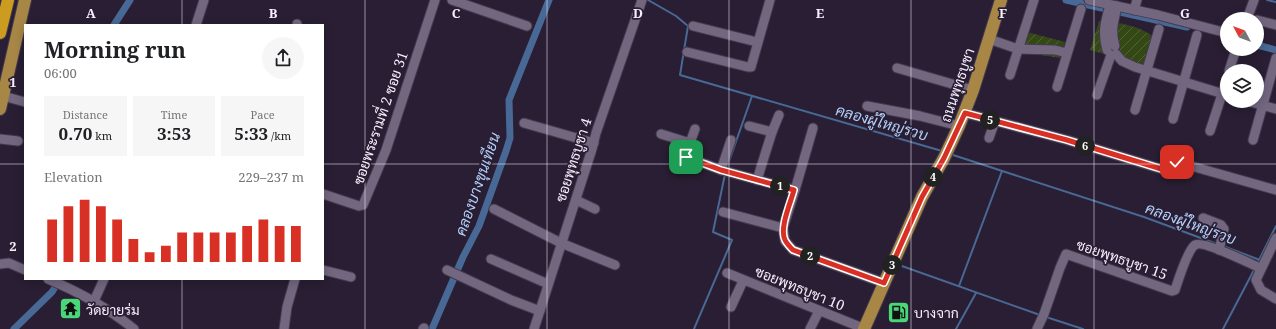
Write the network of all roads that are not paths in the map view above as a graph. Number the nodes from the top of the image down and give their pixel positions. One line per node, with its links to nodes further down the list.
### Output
1 (3, 0): 17 (highway)
2 (8, 0): 26 (highway)
3 (25, 0): 43 (main road)
4 (204, 0): 20 (street)
5 (435, 0): 76 (street, ซอยพระรามที่ 2 ซอย 31)
6 (452, 0): 22 (street)
7 (642, 0): 70 (street, ซอยพุทธบูชา 4)
8 (770, 0): 29 (street)
9 (1001, 0): 28 (main road, ถนนพุทธบูชา)
10 (1034, 0): 30 (street)
11 (1089, 0): 14 (street)
12 (1137, 0): 16 (street)
13 (1254, 0): 18 (street)
14 (1114, 5): 16 (street); 31 (street)
15 (1081, 9): 33 (street)
16 (1134, 10): 25 (street)
17 (0, 12)
18 (1252, 12)
19 (1264, 22): 21 (street)
20 (196, 24)
21 (1276, 25)
22 (527, 26)
23 (694, 26): 29 (street)
24 (1159, 29): 36 (street)
25 (1220, 31)
26 (0, 33)
27 (1197, 34): 38 (street)
28 (989, 39): 30 (street); 40 (main road, ถนนพุทธบูชา)
29 (758, 42): 32 (street)
30 (1018, 49): 33 (street); 37 (street)
31 (1112, 51): 36 (street); 42 (street)
32 (687, 52)
33 (1067, 54): 39 (street)
34 (1276, 58): 45 (street)
35 (897, 68): 40 (street)
36 (1146, 70): 38 (street); 52 (street)
37 (1010, 75)
38 (1184, 83): 41 (street); 55 (street)
39 (1057, 87)
40 (973, 90): 53 (main road, ถนนพุทธบูชา)
41 (1220, 93)
42 (1097, 95)
43 (3, 96): 44 (street); 50 (main road)
44 (24, 102)
45 (1264, 102)
46 (868, 106): 59 (street)
47 (1220, 106): 62 (street)
48 (1264, 106): 51 (street)
49 (1262, 108): 68 (street)
50 (0, 109)
51 (1276, 109)
52 (1135, 110)
53 (965, 113): 56 (street); 59 (main road, ถนนพุทธบูชา)
54 (779, 115): 63 (street)
55 (1173, 120)
56 (995, 121): 65 (street); 75 (street)
57 (524, 123): 70 (street)
58 (749, 126): 63 (street)
59 (959, 126): 100 (main road, ถนนพุทธบูชา)
60 (813, 128): 74 (street)
61 (695, 129): 71 (street)
62 (1210, 131)
63 (772, 132): 73 (street)
64 (661, 134): 71 (street)
65 (989, 138)
66 (0, 139): 69 (street)
67 (731, 140): 72 (street)
68 (1253, 140)
69 (18, 141)
70 (594, 142): 77 (street, ซอยพุทธบูชา 4)
71 (690, 143): 72 (street)
72 (721, 170): 73 (street)
73 (757, 180): 74 (street)
74 (794, 190): 82 (street)
75 (1276, 190)
76 (324, 194)
77 (576, 200): 79 (street); 84 (street, ซอยพุทธบูชา 4)
78 (494, 209): 84 (street)
79 (595, 209)
80 (723, 212): 82 (street)
81 (1203, 218): 85 (street)
82 (783, 228): 100 (street)
83 (1276, 238): 86 (street)
84 (561, 243): 89 (street); 101 (street, ซอยพุทธบูชา 4)
85 (1219, 250): 90 (street, ซอยพุทธบูชา 15); 112 (street, ซอยพุทธบูชา 15)
86 (1272, 255): 90 (street)
87 (491, 259): 101 (street)
88 (0, 264): 91 (street)
89 (615, 265)
90 (1260, 269): 102 (street)
91 (24, 270)
92 (324, 270): 95 (street)
93 (448, 270): 105 (street)
94 (727, 274): 99 (street, ซอยพุทธบูชา 10)
95 (351, 277)
96 (51, 280): 103 (street)
97 (104, 280): 103 (street)
98 (295, 280): 108 (street)
99 (743, 281): 104 (street); 106 (street, ซอยพุทธบูชา 10)
100 (884, 283): 111 (main road, ถนนพุทธบูชา)
101 (548, 284): 105 (street, ซอยพุทธบูชา 4)
102 (1276, 299)
103 (94, 301): 107 (street)
104 (732, 307)
105 (540, 311): 109 (street, ซอยพุทธบูชา 4)
106 (819, 311): 110 (street); 111 (street, ซอยพุทธบูชา 10)
107 (134, 329)
108 (286, 329)
109 (534, 329)
110 (810, 329)
111 (864, 329)
112 (1036, 329)

